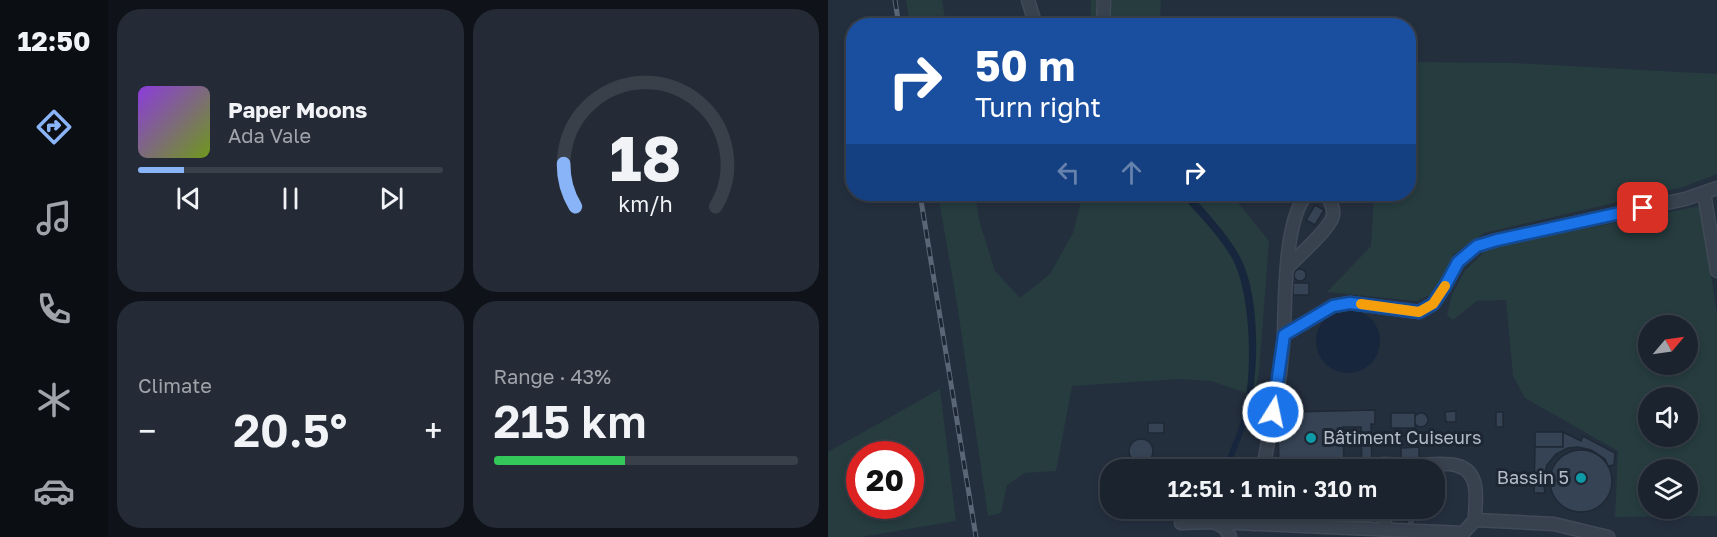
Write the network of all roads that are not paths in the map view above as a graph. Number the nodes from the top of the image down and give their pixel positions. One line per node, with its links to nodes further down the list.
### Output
1 (1028, 0): 3 (street)
2 (1104, 0): 4 (street)
3 (1034, 18)
4 (1103, 18)
5 (1717, 188): 6 (street)
6 (1704, 193): 9 (street); 11 (street)
7 (1301, 201): 10 (street)
8 (1330, 201): 10 (street)
9 (1717, 267)
10 (1287, 268): 11 (street)
11 (1284, 335): 12 (street)
12 (1265, 459)
13 (1445, 464): 16 (street)
14 (1254, 519): 19 (street)
15 (1385, 519): 21 (street)
16 (1475, 520): 20 (street); 23 (street)
17 (1214, 522): 18 (street); 19 (street); 24 (street)
18 (1181, 523)
19 (1253, 524): 22 (street)
20 (1554, 524): 25 (street); 26 (street)
21 (1385, 529): 22 (street); 23 (street)
22 (1343, 532)
23 (1464, 535)
24 (1230, 537)
25 (1570, 537)
26 (1608, 537)

